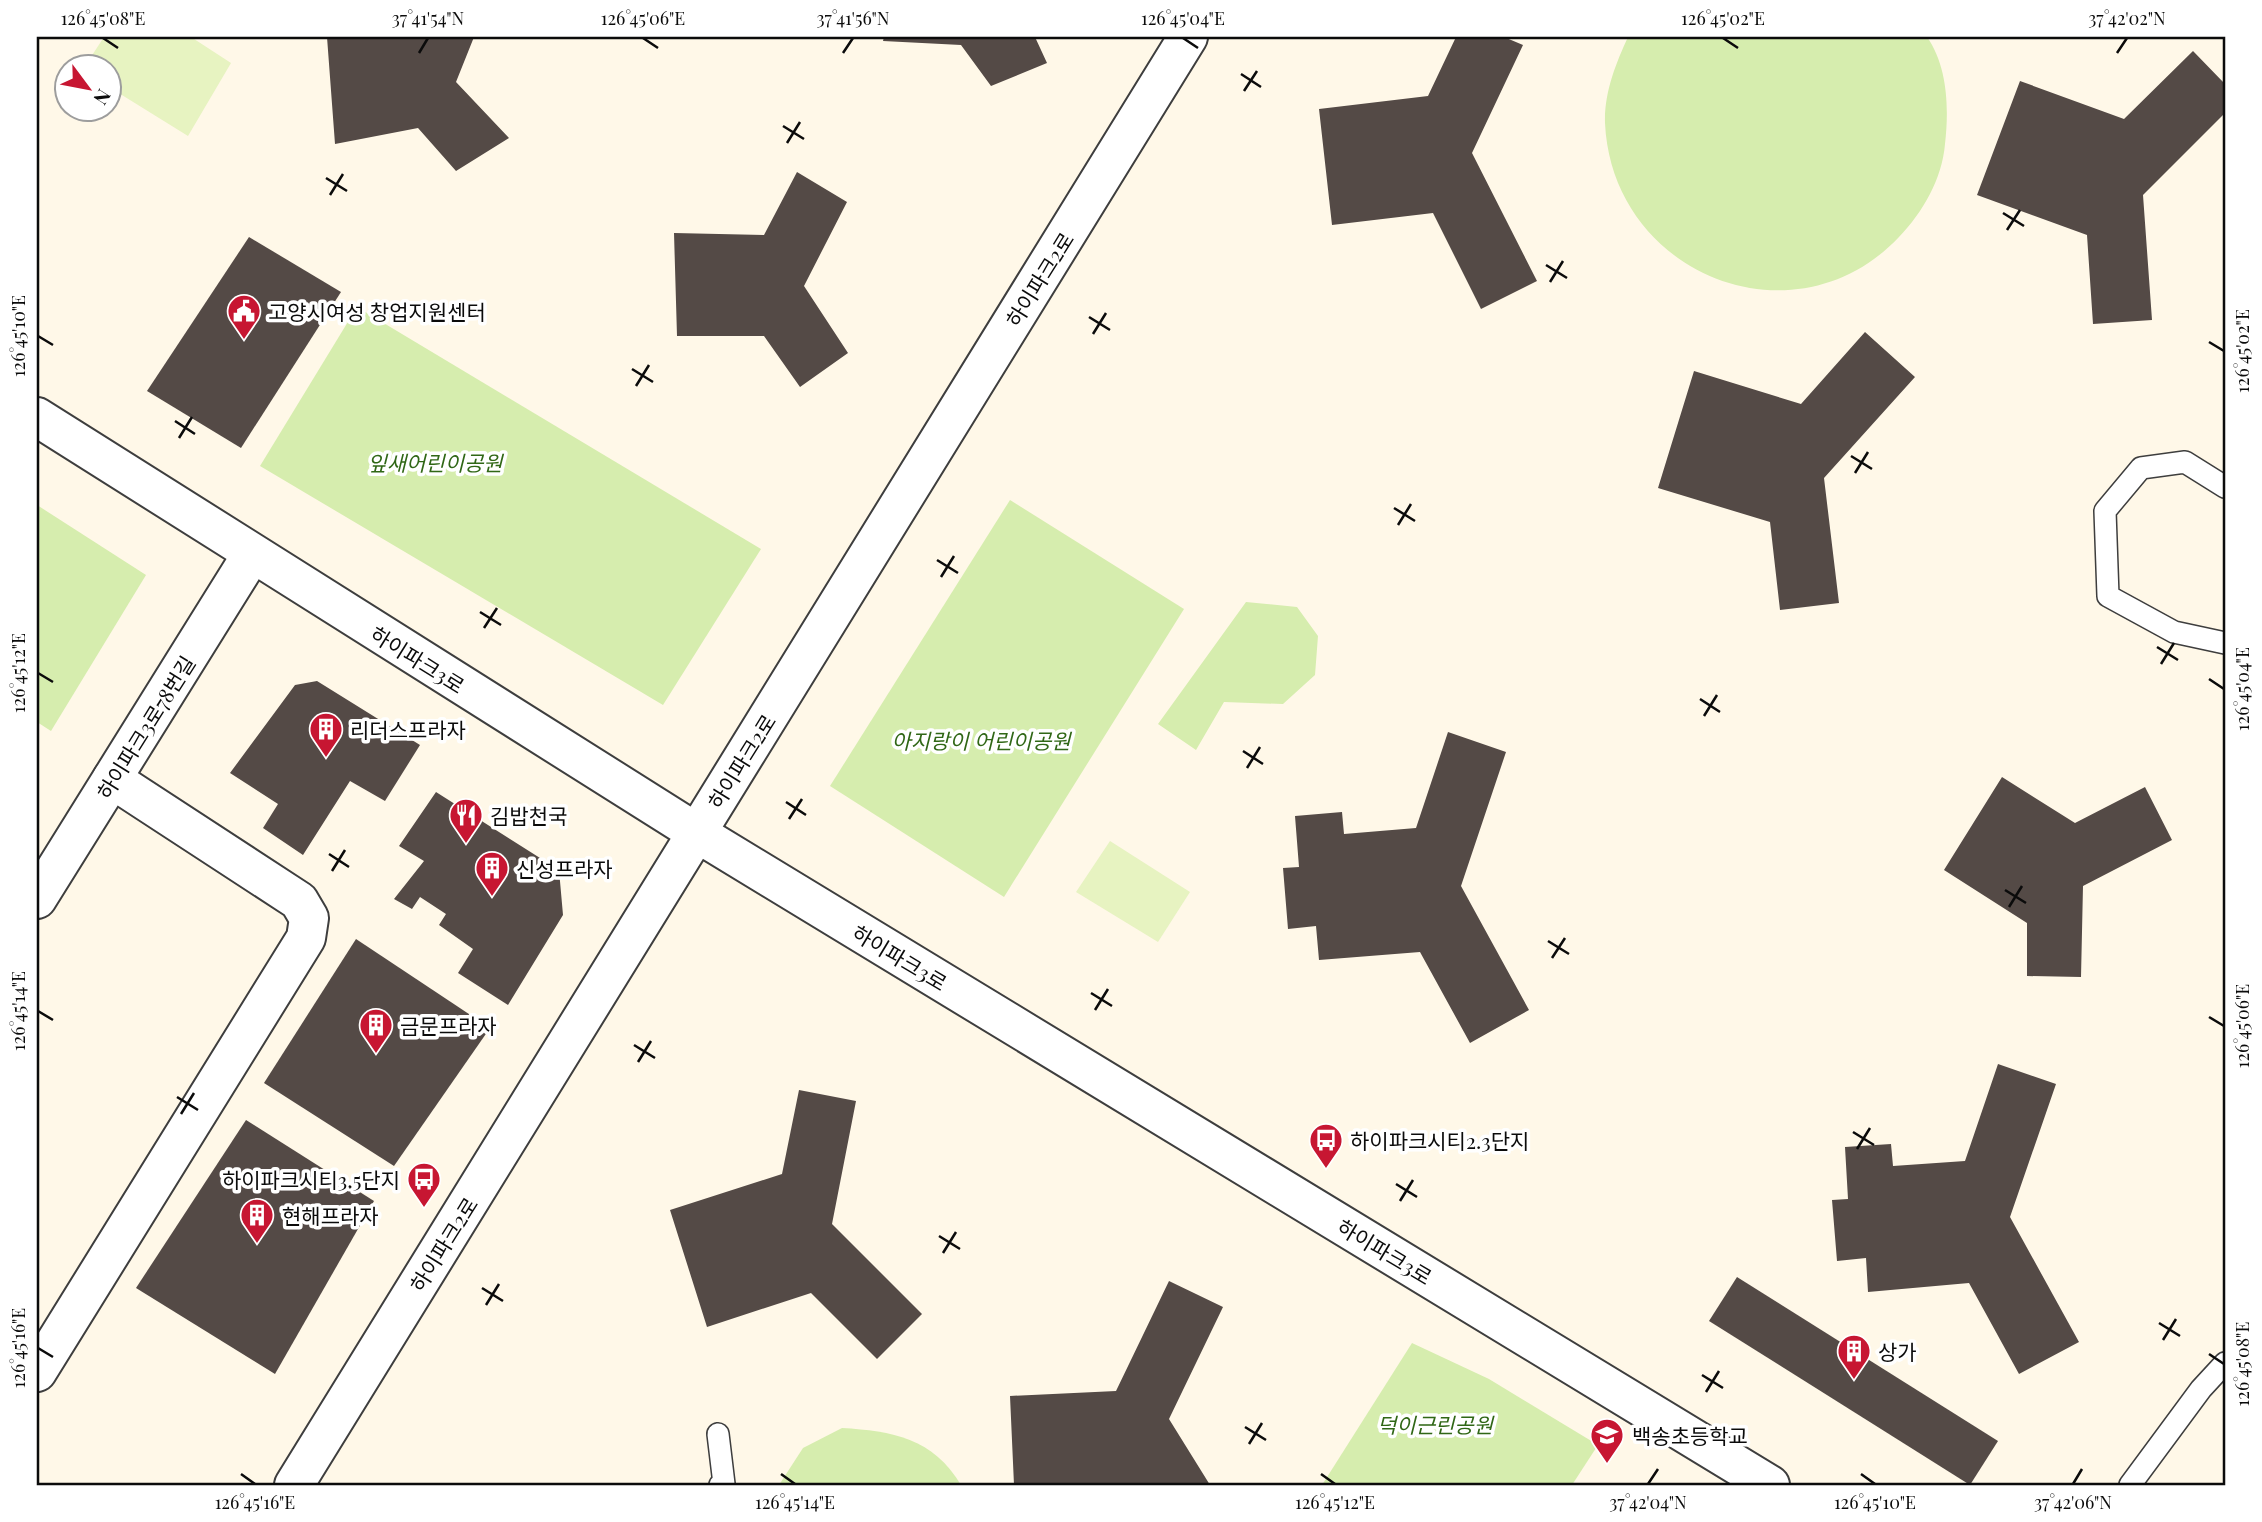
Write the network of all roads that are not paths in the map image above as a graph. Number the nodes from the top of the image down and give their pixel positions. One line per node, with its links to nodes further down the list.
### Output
1 (1188, 37): 7 (street, 하이파크2로)
2 (37, 417): 4 (street, 하이파크3로)
3 (2225, 487): 5 (lane)
4 (252, 554): 6 (street, 하이파크3로78번길); 7 (street, 하이파크3로)
5 (2225, 643)
6 (113, 779): 8 (street, 하이파크3로78번길); 10 (street)
7 (697, 834): 12 (street, 하이파크2로); 14 (street, 하이파크3로)
8 (37, 899)
9 (2225, 1363): 15 (lane)
10 (37, 1373)
11 (718, 1434): 13 (lane)
12 (294, 1485)
13 (720, 1485)
14 (1770, 1485)
15 (2130, 1485)

